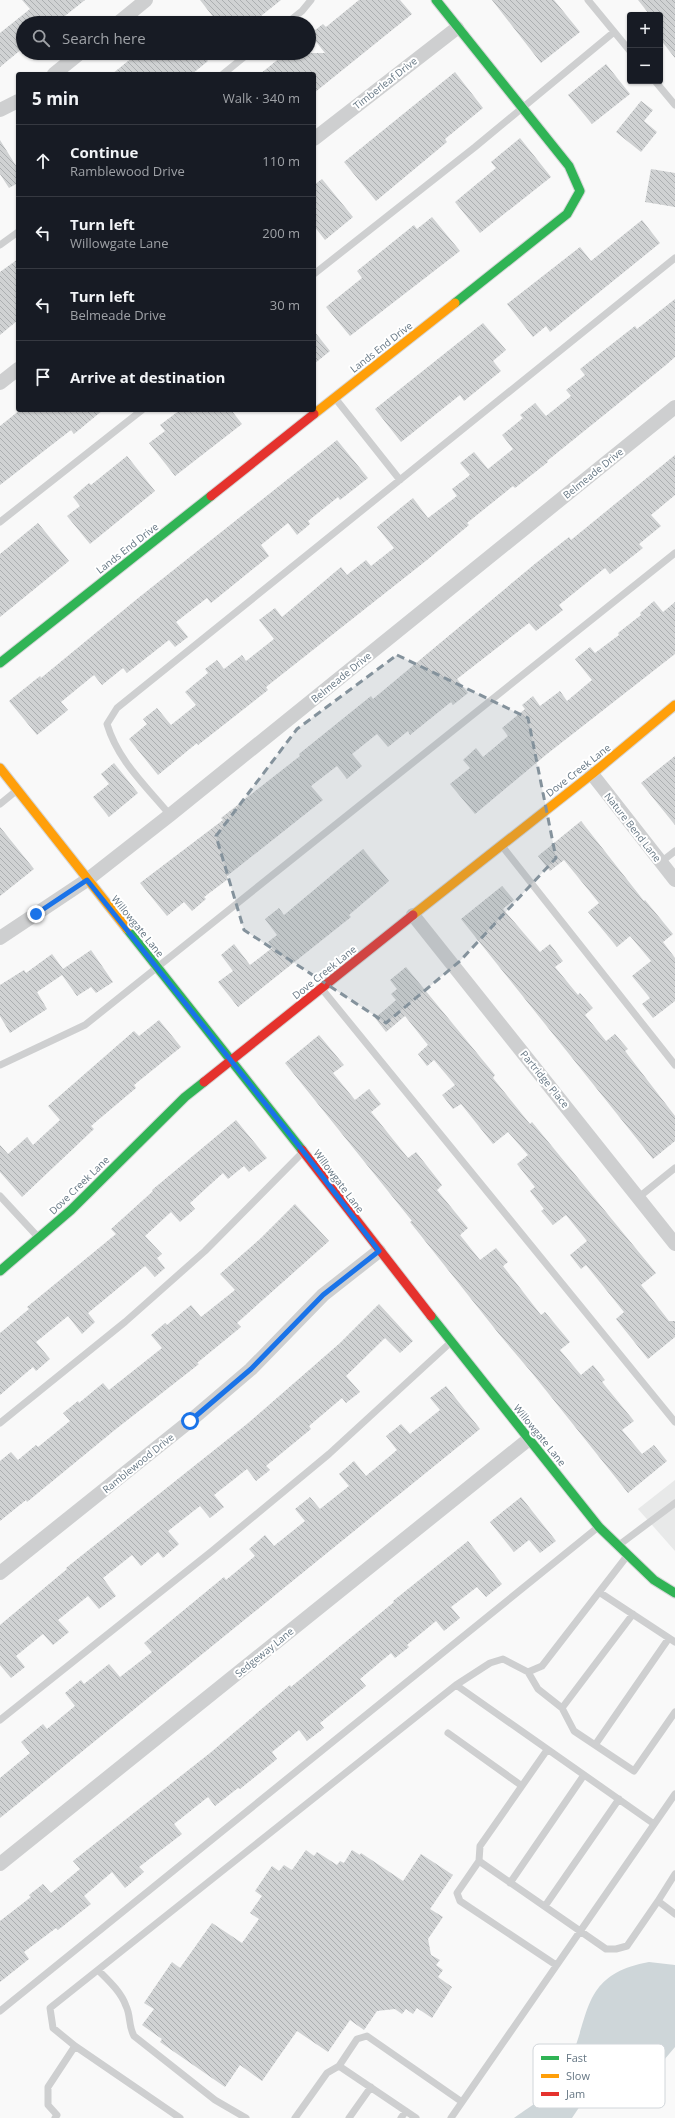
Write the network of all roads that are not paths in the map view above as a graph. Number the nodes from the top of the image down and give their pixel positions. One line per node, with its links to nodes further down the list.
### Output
1 (146, 0): 5 (street)
2 (311, 0): 6 (lane)
3 (436, 0): 7 (street, Lands End Drive)
4 (588, 0): 8 (lane)
5 (127, 16)
6 (296, 16)
7 (457, 28): 17 (street, Lands End Drive); 19 (street, Timberleaf Drive)
8 (614, 32): 9 (lane); 17 (lane)
9 (627, 48)
10 (71, 60): 12 (street)
11 (240, 60): 13 (lane)
12 (56, 72)
13 (225, 72)
14 (657, 84): 16 (lane)
15 (16, 102): 18 (street)
16 (675, 106)
17 (521, 107): 23 (lane); 26 (street, Lands End Drive)
18 (0, 110)
19 (316, 137)
20 (16, 233): 21 (lane)
21 (0, 245)
22 (675, 258): 29 (lane)
23 (316, 272)
24 (16, 372): 25 (street)
25 (0, 384)
26 (335, 398): 29 (lane); 32 (street, Lands End Drive)
27 (675, 407): 38 (street, Belmeade Drive)
28 (139, 412): 30 (lane)
29 (400, 480): 38 (lane)
30 (0, 522)
31 (675, 553): 46 (lane)
32 (0, 663)
33 (675, 705): 35 (street, Dove Creek Lane)
34 (0, 768): 36 (street, Willowgate Lane)
35 (592, 774): 39 (street, Dove Creek Lane); 41 (street, Nature Bend Lane)
36 (18, 790): 37 (lane); 42 (street, Willowgate Lane)
37 (0, 804)
38 (170, 814): 42 (street, Belmeade Drive)
39 (500, 845): 44 (street, Dove Creek Lane); 50 (lane)
40 (675, 851): 41 (lane)
41 (661, 862): 43 (street, Nature Bend Lane)
42 (87, 880): 45 (street, Belmeade Drive); 46 (street, Willowgate Lane)
43 (675, 880)
44 (413, 915): 47 (street, Dove Creek Lane); 54 (street, Partridge Place)
45 (0, 938)
46 (158, 968): 48 (street, Willowgate Lane); 49 (lane)
47 (322, 989): 48 (street, Dove Creek Lane); 60 (lane)
48 (231, 1060): 51 (street, Willowgate Lane); 55 (street, Dove Creek Lane)
49 (0, 1065)
50 (675, 1065)
51 (303, 1151): 57 (street, Willowgate Lane); 61 (lane)
52 (675, 1168): 54 (lane)
53 (0, 1196): 55 (lane)
54 (639, 1197): 56 (street, Partridge Place)
55 (39, 1239): 58 (street, Dove Creek Lane)
56 (675, 1244)
57 (379, 1251): 59 (street, Willowgate Lane); 67 (street, Ramblewood Drive)
58 (0, 1271)
59 (451, 1342): 62 (street, Willowgate Lane); 76 (lane)
60 (675, 1422)
61 (0, 1423)
62 (529, 1440): 64 (street, Willowgate Lane); 86 (street, Sedgeway Lane)
63 (675, 1504): 65 (lane)
64 (599, 1527): 65 (street, Willowgate Lane); 95 (lane)
65 (618, 1547): 66 (street, Willowgate Lane)
66 (627, 1556): 68 (lane); 69 (street, Willowgate Lane)
67 (0, 1573)
68 (599, 1592): 70 (lane); 72 (lane)
69 (675, 1593)
70 (633, 1614): 71 (lane); 74 (lane)
71 (672, 1640): 78 (lane)
72 (528, 1672): 73 (lane); 74 (lane)
73 (456, 1685): 79 (lane); 94 (lane)
74 (562, 1708): 78 (lane)
75 (675, 1712): 78 (lane)
76 (0, 1720)
77 (448, 1733): 81 (lane)
78 (595, 1746)
79 (547, 1750): 80 (lane); 81 (lane)
80 (584, 1775): 83 (lane); 88 (lane)
81 (522, 1786): 85 (lane)
82 (675, 1794): 84 (lane)
83 (619, 1799): 84 (lane); 90 (lane)
84 (654, 1824): 92 (lane)
85 (479, 1861): 88 (lane); 93 (lane)
86 (0, 1864)
87 (675, 1874): 89 (lane)
88 (510, 1883): 90 (lane)
89 (658, 1901): 91 (lane); 92 (lane)
90 (545, 1906): 92 (lane)
91 (675, 1914)
92 (580, 1931): 93 (lane)
93 (556, 1965): 99 (lane)
94 (99, 1970): 96 (lane); 103 (lane)
95 (0, 2011)
96 (75, 2046): 101 (lane); 102 (lane)
97 (339, 2066): 98 (lane); 99 (lane); 104 (lane)
98 (371, 2087): 100 (lane); 105 (lane)
99 (462, 2102): 108 (lane)
100 (406, 2111): 106 (lane); 107 (lane)
101 (57, 2117)
102 (180, 2118)
103 (246, 2118)
104 (295, 2118)
105 (349, 2118)
106 (401, 2118)
107 (416, 2118)
108 (451, 2118)

